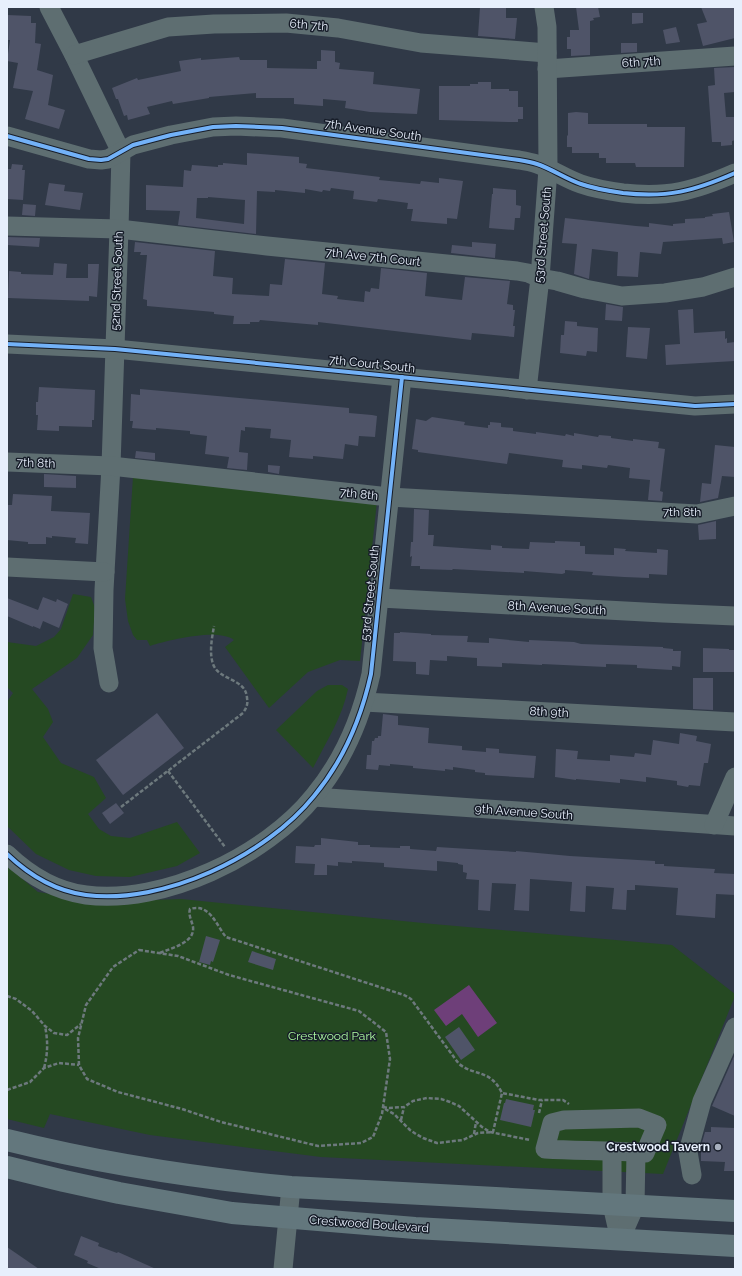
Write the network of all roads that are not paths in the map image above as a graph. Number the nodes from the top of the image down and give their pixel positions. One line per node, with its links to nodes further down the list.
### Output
1 (50, 7): 3 (street, 52nd Street South)
2 (544, 7): 5 (street, 53rd Street South)
3 (74, 55): 5 (street, 6th 7th); 7 (street, 52nd Street South)
4 (735, 56): 5 (street, 6th 7th)
5 (547, 61): 8 (street, 53rd Street South)
6 (7, 136): 7 (street, 7th Avenue South)
7 (120, 152): 8 (street, 7th Avenue South); 11 (street, 52nd Street South)
8 (548, 169): 9 (street, 7th Avenue South); 13 (street, 53rd Street South)
9 (735, 173)
10 (7, 226): 11 (street, 7th Ave 7th Court)
11 (119, 229): 13 (street, 7th Ave 7th Court); 15 (street, 52nd Street South)
12 (735, 277): 13 (street, 7th Ave 7th Court)
13 (540, 278): 17 (street, 53rd Street South)
14 (7, 344): 15 (street, 7th Court South)
15 (115, 348): 16 (street, 7th Court South); 20 (street, 52nd Street South)
16 (402, 377): 17 (street, 7th Court South); 21 (street, 53rd Street South)
17 (527, 390): 18 (street, 7th Court South)
18 (735, 404)
19 (7, 462): 20 (street, 7th 8th)
20 (111, 466): 21 (street, 7th 8th); 24 (street, 52nd Street South)
21 (389, 497): 22 (street, 7th 8th); 25 (street, 53rd Street South)
22 (735, 506)
23 (7, 567): 24 (street)
24 (105, 572): 27 (street, 52nd Street South)
25 (380, 598): 26 (street, 8th Avenue South); 28 (street, 53rd Street South)
26 (735, 616)
27 (109, 683)
28 (364, 702): 29 (street, 8th 9th); 31 (street, 53rd Street South)
29 (735, 722)
30 (735, 777): 32 (street)
31 (314, 797): 32 (street, 9th Avenue South); 34 (street, 53rd Street South)
32 (714, 825): 33 (street, 9th Avenue South)
33 (735, 826)
34 (7, 854)
35 (735, 1027): 40 (street)
36 (7, 1140): 41 (main road)
37 (612, 1151): 38 (street); 38 (street); 42 (street)
38 (636, 1152): 43 (street)
39 (7, 1167): 45 (main road, Crestwood Boulevard)
40 (692, 1175)
41 (291, 1187): 42 (main road); 45 (street)
42 (612, 1205): 43 (main road); 46 (street)
43 (635, 1206): 44 (main road); 46 (street)
44 (735, 1211)
45 (287, 1218): 46 (main road, Crestwood Boulevard); 48 (street)
46 (620, 1240): 47 (main road, Crestwood Boulevard)
47 (735, 1246)
48 (283, 1269)

